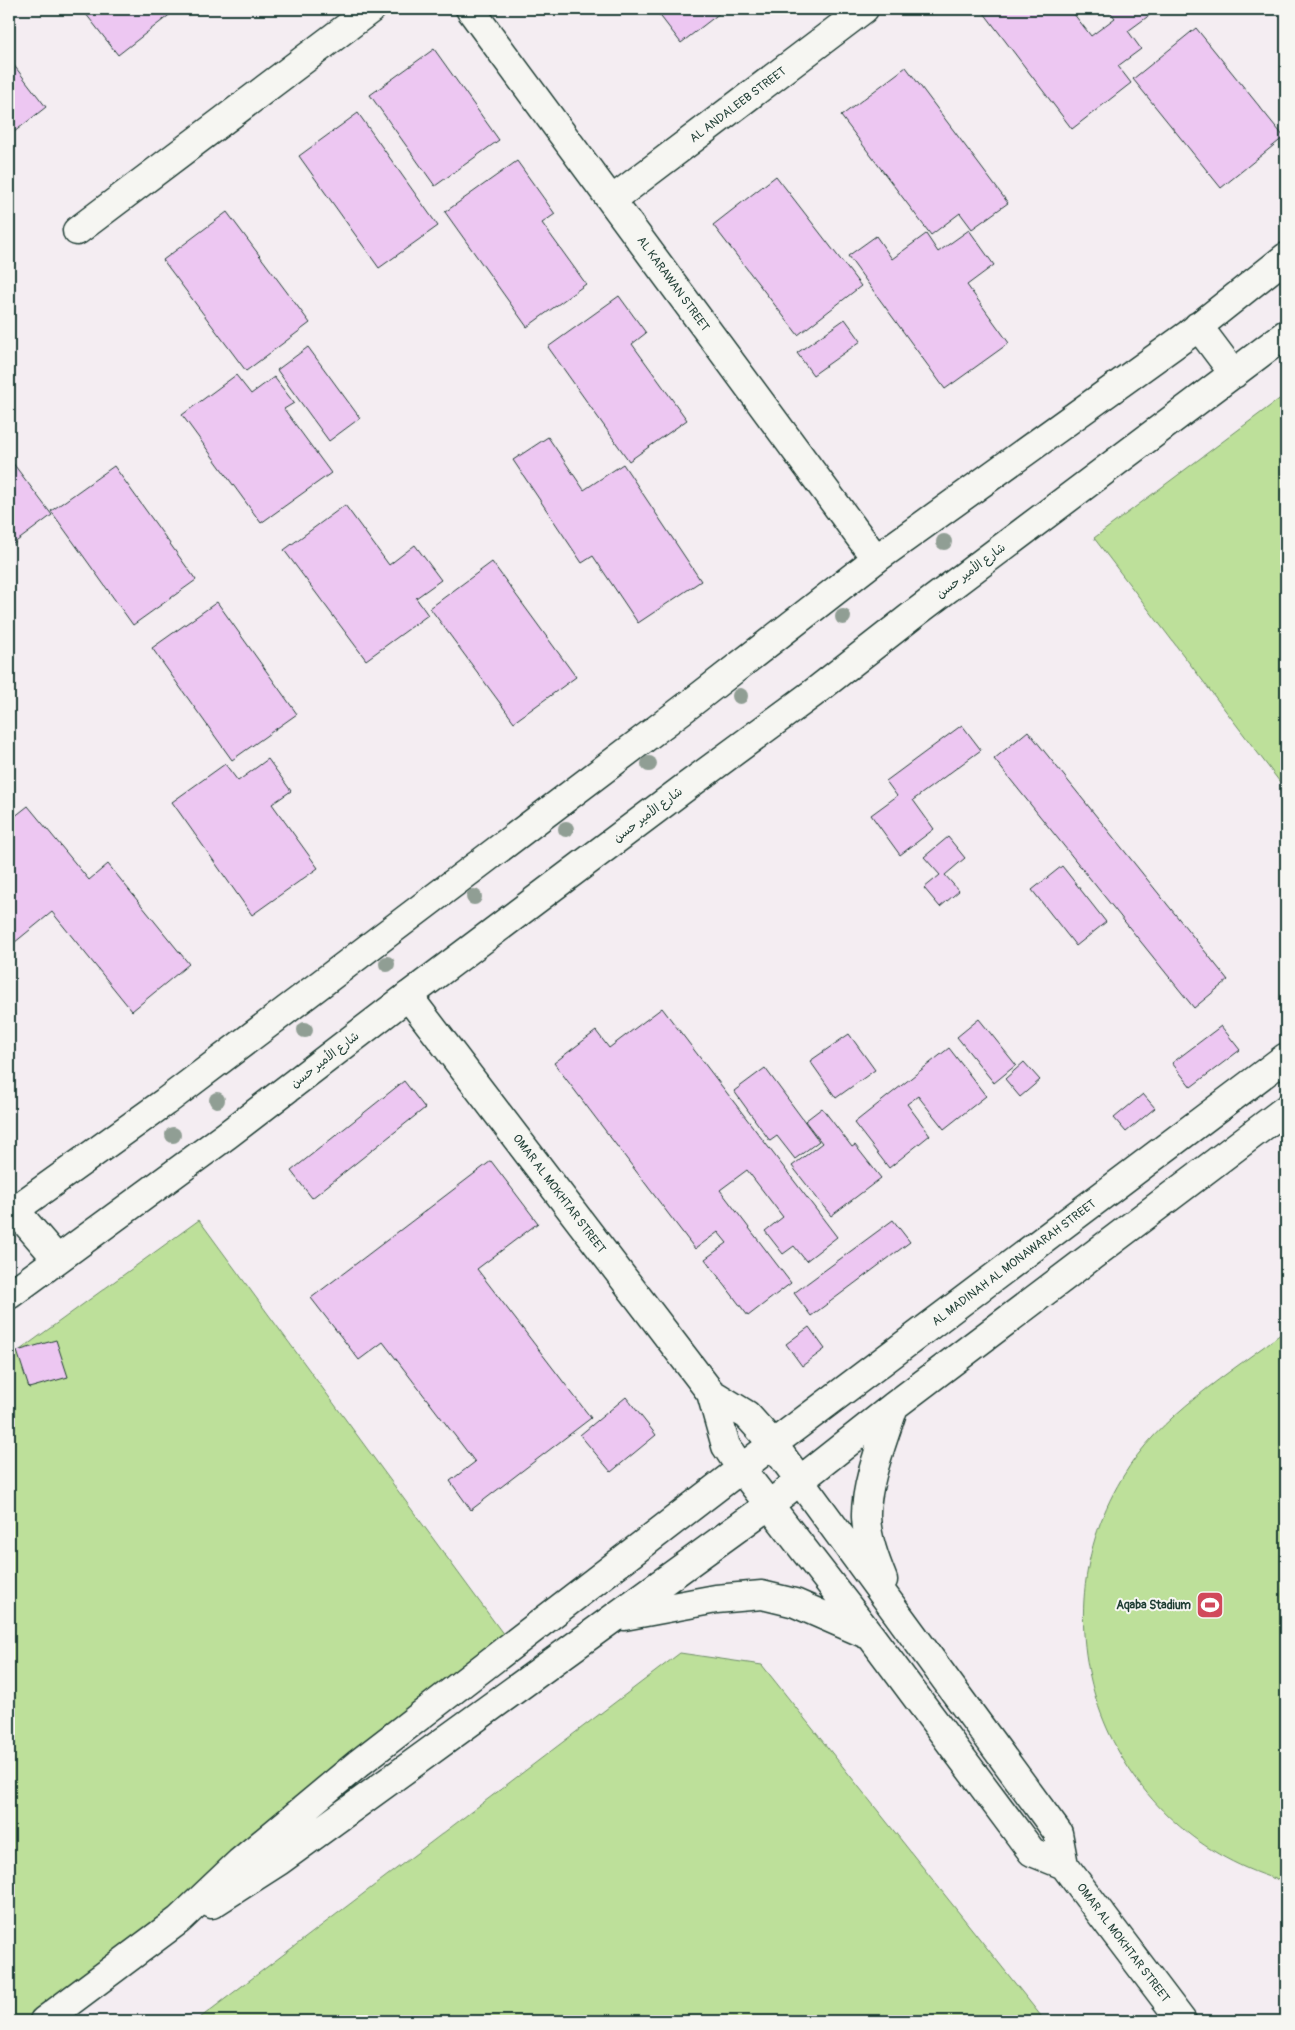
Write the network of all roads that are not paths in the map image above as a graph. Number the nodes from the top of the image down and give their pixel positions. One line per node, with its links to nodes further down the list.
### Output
1 (372, 9): 5 (main road)
2 (470, 9): 4 (main road, AL KARAWAN STREET)
3 (864, 9): 4 (main road, AL ANDALEEB STREET)
4 (612, 200): 10 (main road, AL KARAWAN STREET)
5 (77, 231)
6 (1286, 257): 7 (main road)
7 (1198, 326): 9 (main road); 10 (main road)
8 (1286, 334): 9 (main road, شارع الأمير حسن)
9 (1234, 374): 11 (main road, شارع الأمير حسن)
10 (876, 559): 14 (main road)
11 (408, 996): 15 (main road, شارع الأمير حسن); 17 (main road, OMAR AL MOKHTAR STREET)
12 (1286, 1057): 19 (main road, AL MADINAH AL MONAWARAH STREET)
13 (1286, 1109): 18 (main road)
14 (12, 1212): 15 (main road)
15 (57, 1259): 16 (main road, شارع الأمير حسن)
16 (9, 1295)
17 (711, 1393): 19 (main road); 20 (main road)
18 (894, 1406): 21 (main road); 23 (main road)
19 (774, 1444): 20 (main road, AL MADINAH AL MONAWARAH STREET); 21 (main road)
20 (742, 1470): 22 (main road); 27 (main road, AL MADINAH AL MONAWARAH STREET)
21 (800, 1481): 22 (main road); 23 (main road)
22 (769, 1505): 24 (main road); 25 (main road)
23 (894, 1609): 26 (main road)
24 (615, 1618): 25 (main road); 27 (main road)
25 (870, 1635): 26 (main road)
26 (1064, 1865): 29 (main road, OMAR AL MOKHTAR STREET)
27 (179, 1920): 28 (main road)
28 (44, 2021)
29 (1182, 2021)

